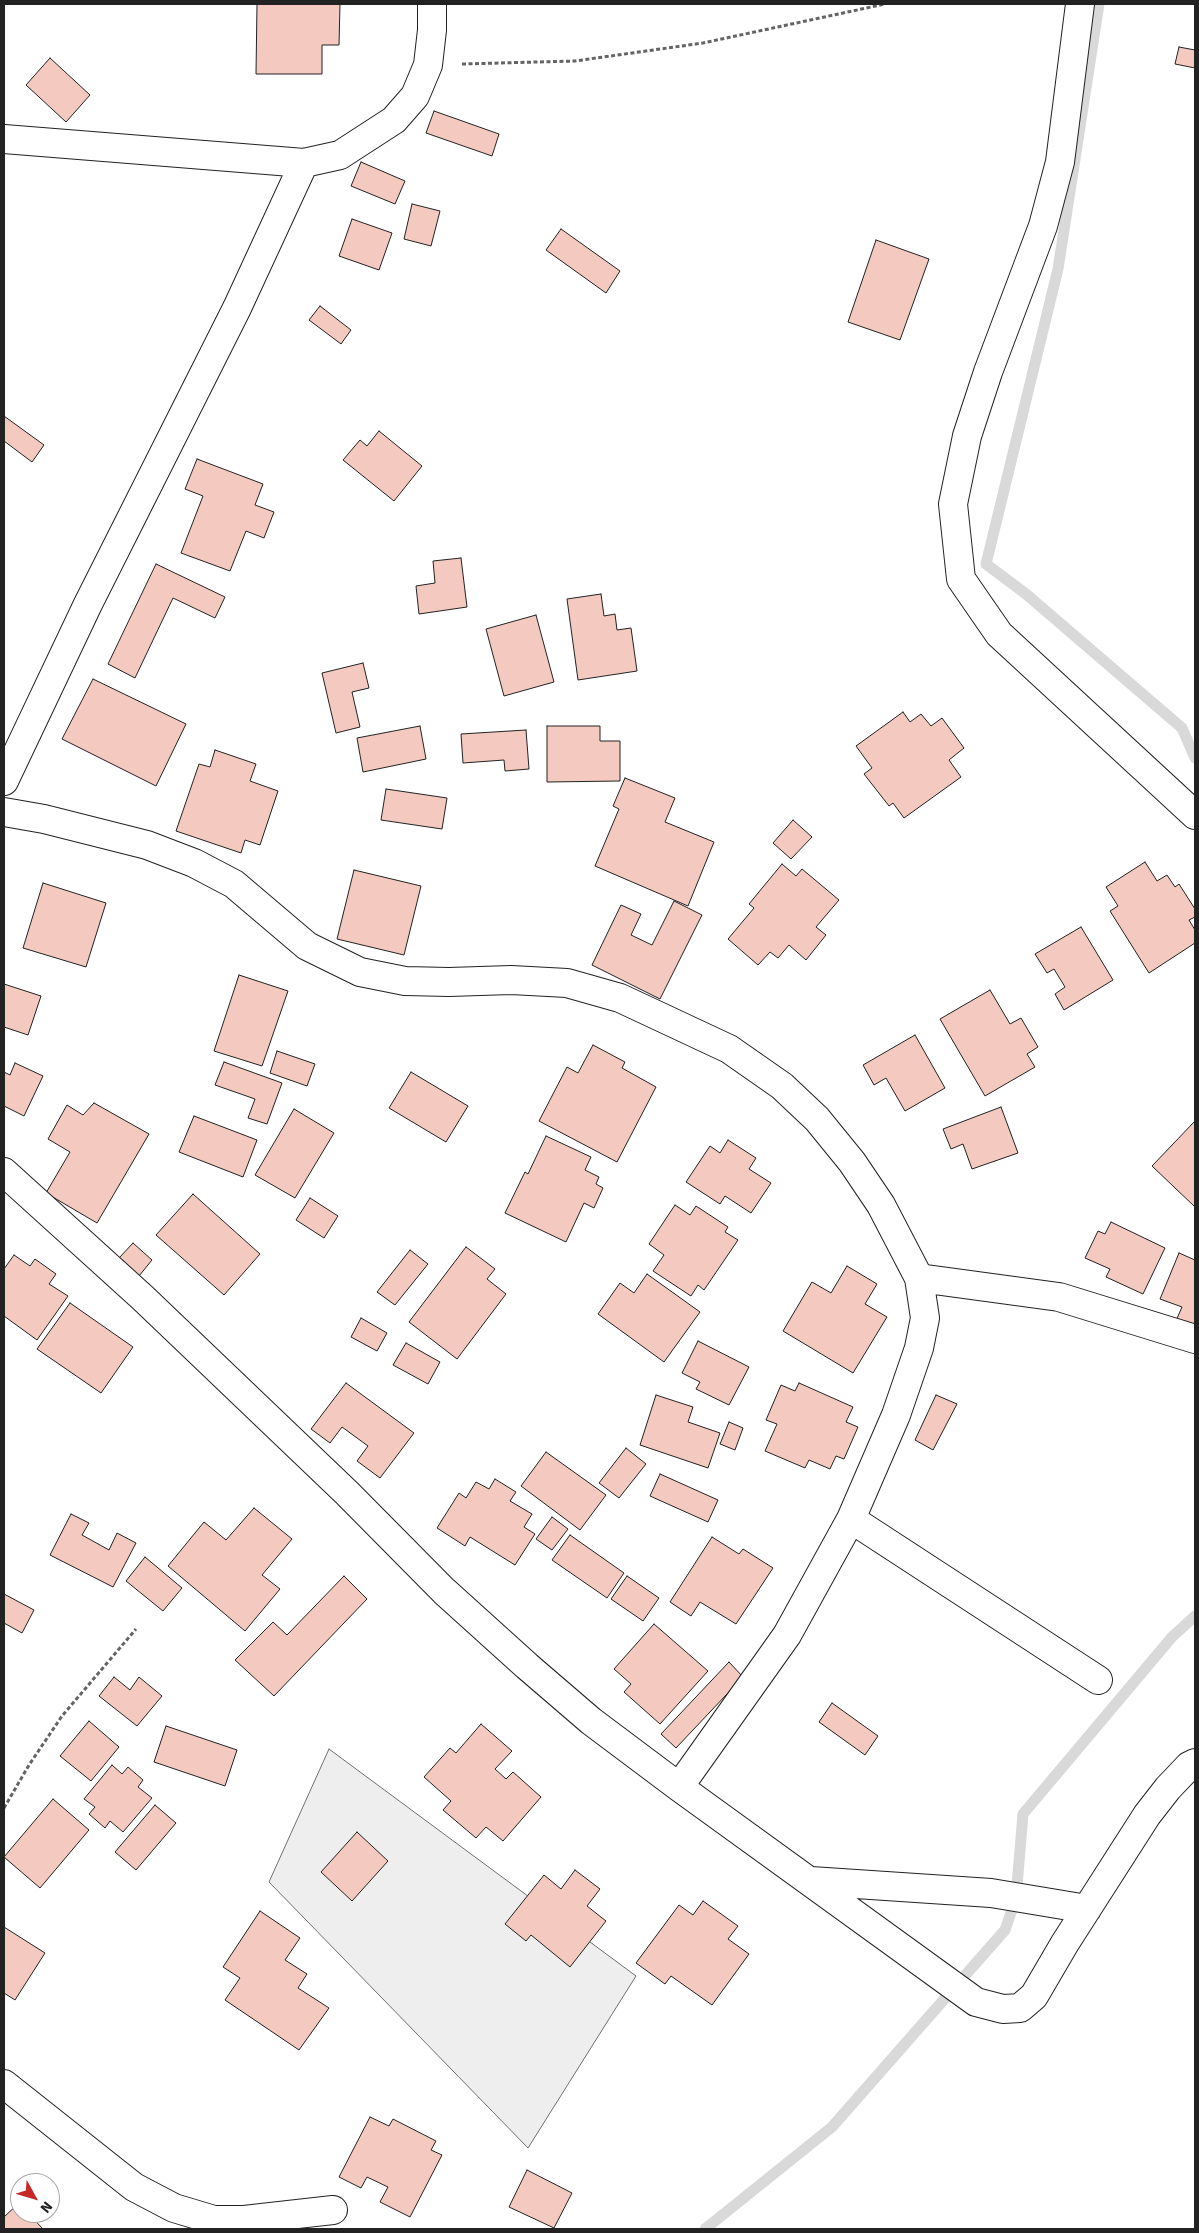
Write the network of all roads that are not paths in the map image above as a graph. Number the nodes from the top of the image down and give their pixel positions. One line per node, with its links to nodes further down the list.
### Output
1 (432, 4): 4 (street)
2 (1080, 4): 7 (street)
3 (4, 139): 4 (street)
4 (304, 164): 5 (street)
5 (4, 780)
6 (4, 812): 9 (street)
7 (1195, 815)
8 (4, 1172): 14 (street)
9 (919, 1278): 10 (street); 11 (street)
10 (1195, 1339)
11 (851, 1519): 12 (street); 14 (street)
12 (1098, 1680)
13 (1195, 1763): 16 (street)
14 (679, 1787): 15 (street)
15 (811, 1881): 16 (street); 16 (street)
16 (1087, 1909)
17 (4, 2084): 18 (street)
18 (333, 2210)

